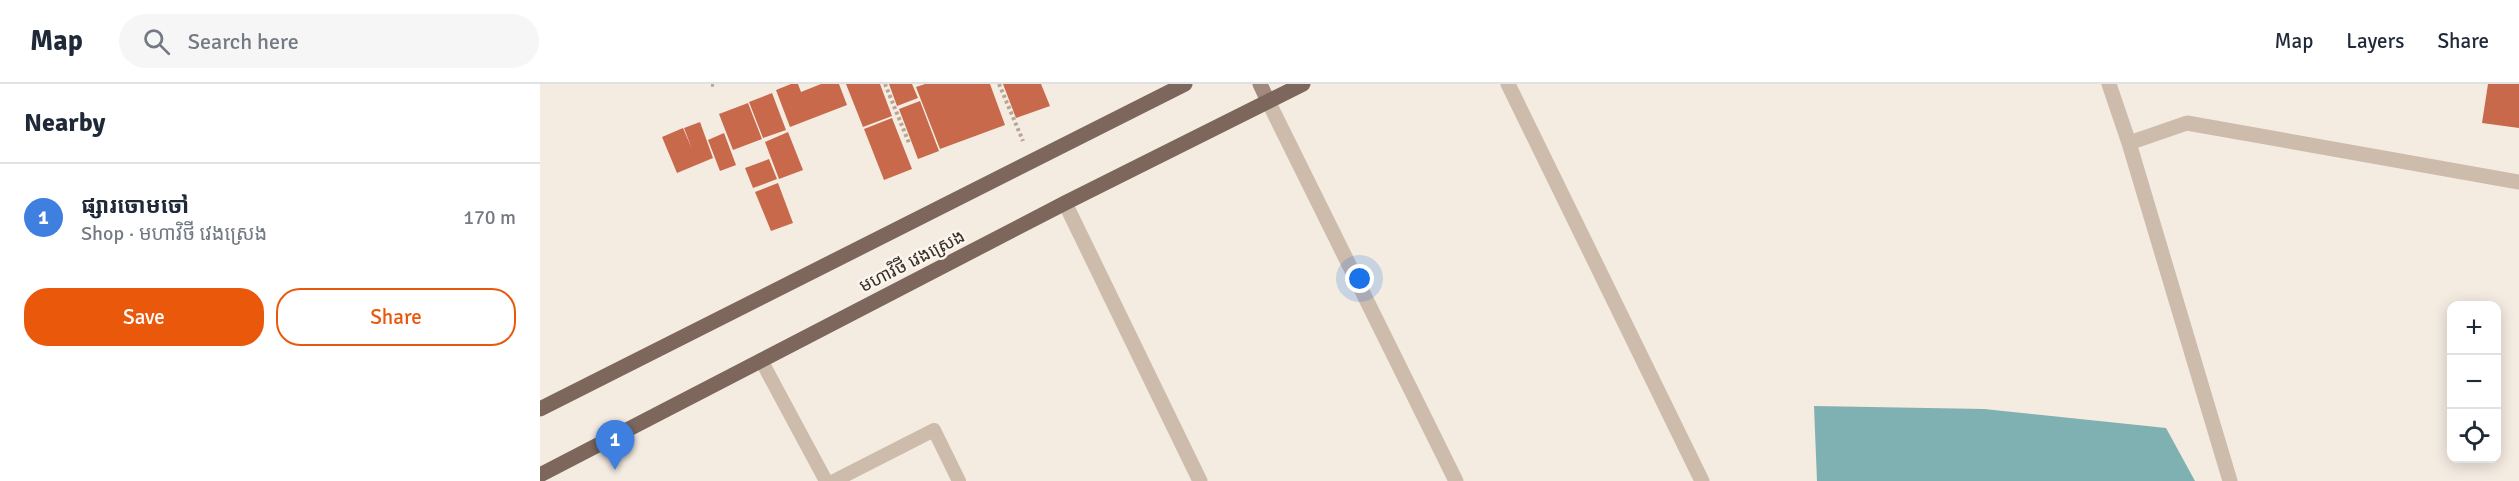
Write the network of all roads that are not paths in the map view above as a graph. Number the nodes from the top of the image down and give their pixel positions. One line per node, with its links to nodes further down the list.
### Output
1 (1185, 84): 11 (main road, មហាវិថី វេងស្រេង)
2 (1260, 84): 6 (street)
3 (1303, 84): 6 (main road, មហាវិថី វេងស្រេង)
4 (1508, 84): 18 (street)
5 (2109, 84): 7 (street)
6 (1268, 101): 9 (main road, មហាវិថី វេងស្រេង); 17 (street)
7 (2129, 143): 8 (street); 19 (street)
8 (2519, 182)
9 (1065, 203): 10 (main road, មហាវិថី វេងស្រេង); 16 (street)
10 (762, 360): 12 (main road, មហាវិថី វេងស្រេង); 13 (lane)
11 (540, 409)
12 (540, 475)
13 (826, 481)
14 (834, 481): 15 (lane)
15 (959, 481)
16 (1200, 481)
17 (1456, 481)
18 (1702, 481)
19 (2230, 481)

